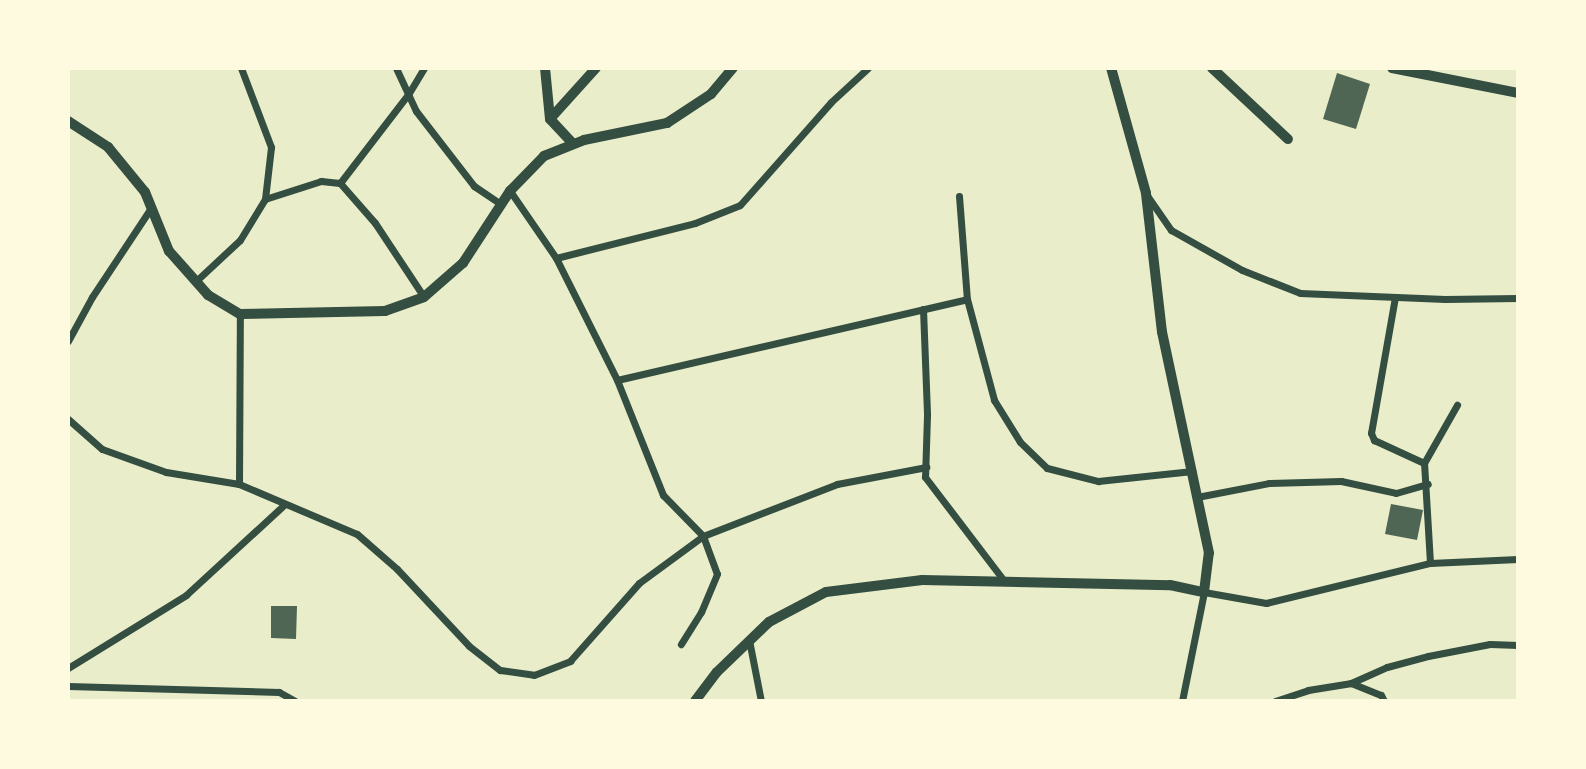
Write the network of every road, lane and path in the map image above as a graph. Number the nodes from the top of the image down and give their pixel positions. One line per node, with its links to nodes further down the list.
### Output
1 (241, 68): 21 (street)
2 (396, 68): 11 (street)
3 (424, 68): 11 (street)
4 (545, 68): 13 (street)
5 (596, 68): 13 (street)
6 (733, 68): 16 (street)
7 (868, 68): 24 (street)
8 (1111, 68): 19 (street)
9 (1212, 68): 15 (street)
10 (1392, 68): 12 (main road)
11 (409, 93): 17 (street); 22 (street)
12 (1518, 93)
13 (550, 119): 16 (street)
14 (68, 121): 23 (street)
15 (1288, 139)
16 (573, 144): 18 (street)
17 (340, 183): 21 (street); 26 (street)
18 (510, 191): 22 (street); 24 (street)
19 (1146, 193): 27 (street); 38 (street)
20 (959, 196): 29 (street)
21 (265, 199): 25 (street)
22 (501, 204): 26 (street)
23 (151, 208): 25 (street); 32 (street)
24 (556, 258): 33 (street)
25 (196, 281): 31 (street)
26 (424, 297): 31 (street)
27 (1395, 297): 28 (street); 36 (street)
28 (1518, 298)
29 (967, 299): 30 (street); 38 (street)
30 (923, 309): 33 (street); 37 (street)
31 (240, 314): 39 (street)
32 (68, 341)
33 (617, 380): 43 (street)
34 (1457, 405): 36 (street)
35 (68, 419): 39 (street)
36 (1424, 463): 40 (street)
37 (926, 467): 43 (street); 46 (street)
38 (1192, 471): 41 (street)
39 (239, 484): 42 (street)
40 (1427, 484): 41 (street); 45 (street)
41 (1198, 497): 47 (street)
42 (285, 503): 43 (street); 51 (street)
43 (703, 536): 49 (street)
44 (1518, 559): 45 (street)
45 (1430, 563): 47 (street)
46 (1005, 582): 47 (street); 48 (street)
47 (1203, 592): 59 (street)
48 (749, 640): 57 (street); 58 (street)
49 (681, 643)
50 (1518, 645): 52 (street)
51 (68, 668)
52 (1351, 683): 60 (street); 61 (street)
53 (68, 686): 54 (street)
54 (242, 690): 55 (street); 56 (street)
55 (243, 701)
56 (295, 701)
57 (695, 701)
58 (761, 701)
59 (1182, 701)
60 (1275, 701)
61 (1384, 701)

